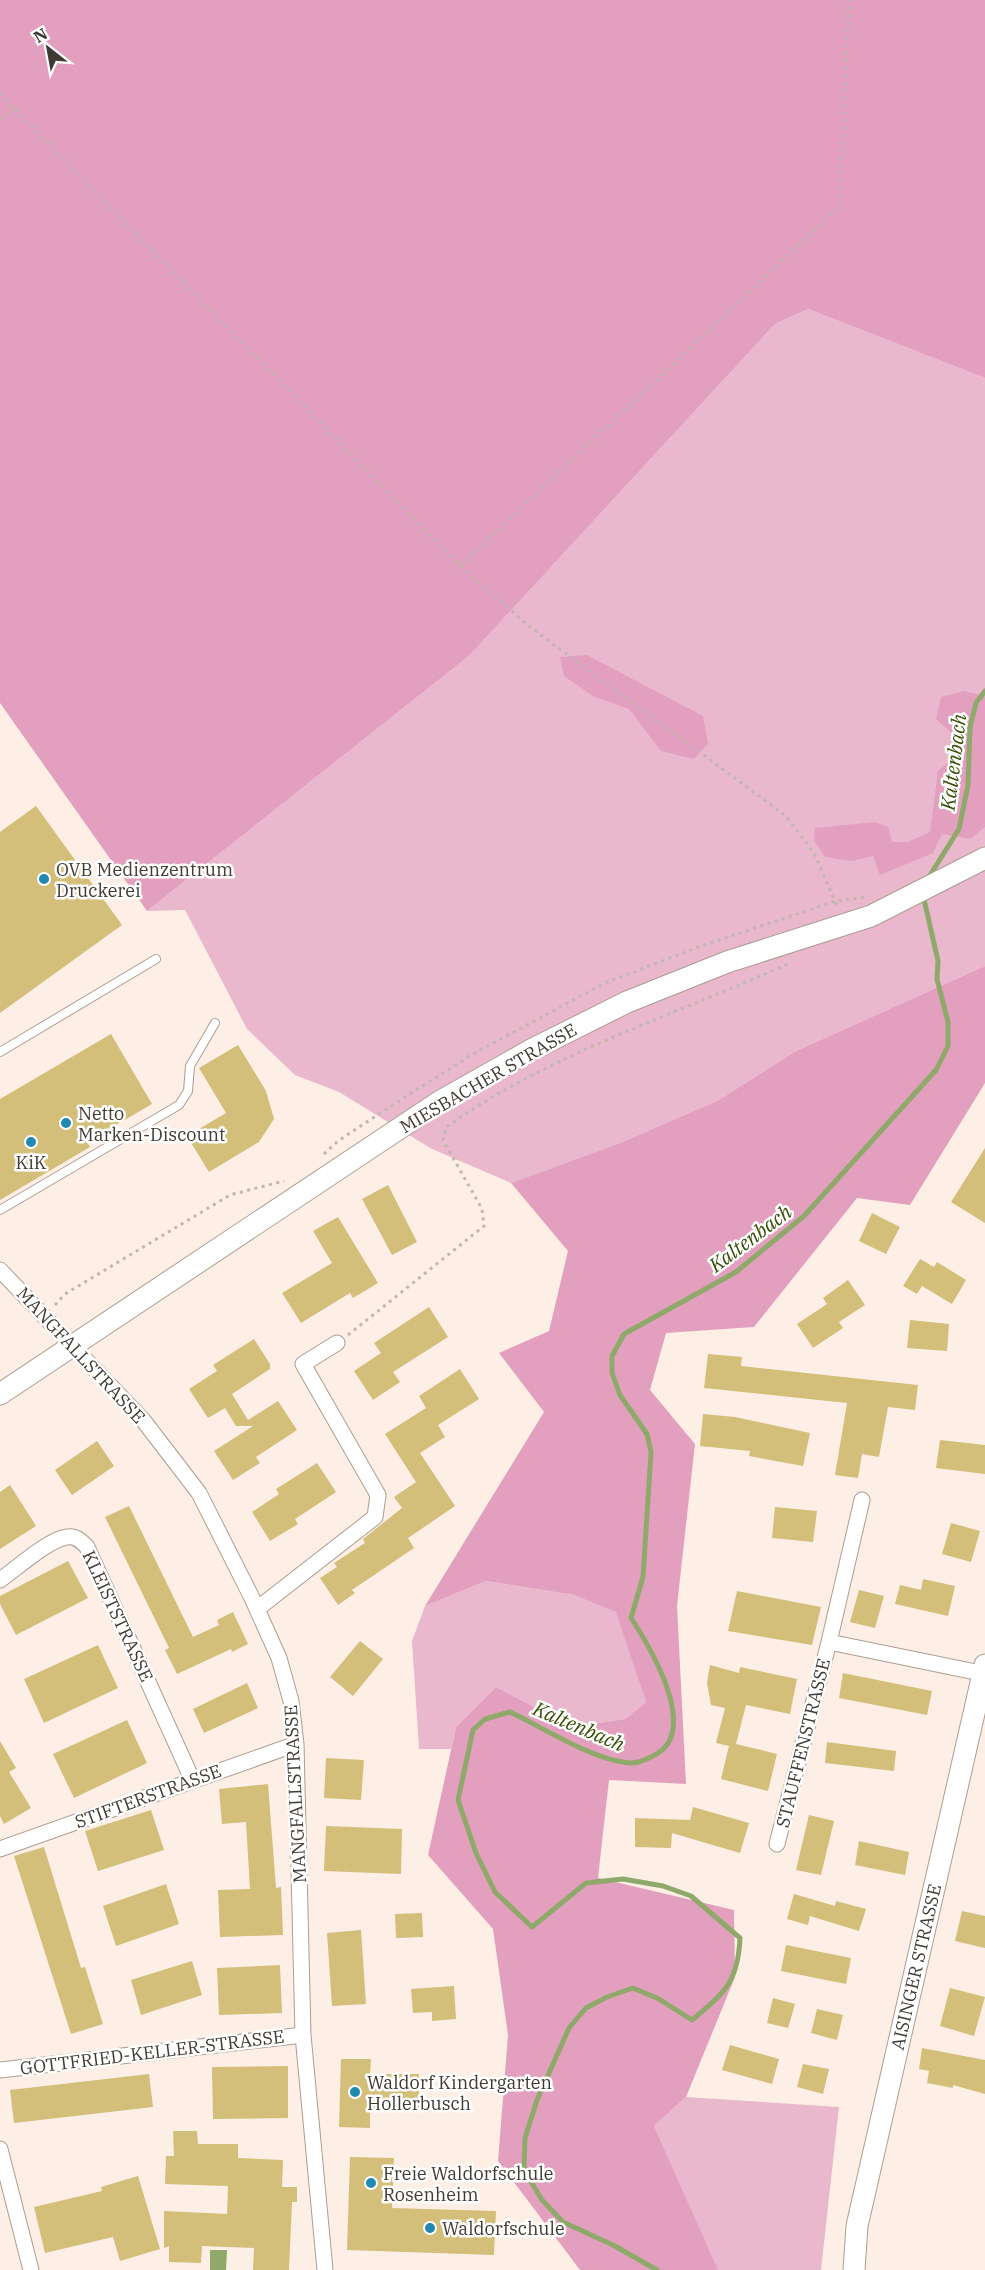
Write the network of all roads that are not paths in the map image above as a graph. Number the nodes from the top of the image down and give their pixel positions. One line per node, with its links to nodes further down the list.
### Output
1 (980, 861): 8 (main road, MIESBACHER STRASSE)
2 (156, 959): 4 (lane)
3 (214, 1023): 5 (lane)
4 (0, 1052)
5 (0, 1210)
6 (0, 1270): 8 (street, MANGFALLSTRASSE)
7 (337, 1343): 12 (street)
8 (73, 1345): 9 (main road, MIESBACHER STRASSE); 12 (street, MANGFALLSTRASSE)
9 (0, 1394)
10 (862, 1500): 13 (street, STAUFFENSTRASSE)
11 (0, 1580): 16 (street, KLEISTSTRASSE)
12 (257, 1609): 15 (street, MANGFALLSTRASSE)
13 (829, 1642): 14 (street, STAUFFENSTRASSE); 17 (street, STAUFFENSTRASSE)
14 (984, 1670): 24 (main road, AISINGER STRASSE)
15 (296, 1744): 16 (street, STIFTERSTRASSE); 19 (street, MANGFALLSTRASSE)
16 (192, 1779): 18 (street, STIFTERSTRASSE)
17 (777, 1844)
18 (0, 1849)
19 (303, 2035): 20 (street, GOTTFRIED-KELLER-STRASSE); 23 (street, MANGFALLSTRASSE)
20 (0, 2070)
21 (0, 2150): 22 (street)
22 (31, 2270)
23 (325, 2270)
24 (854, 2270)

